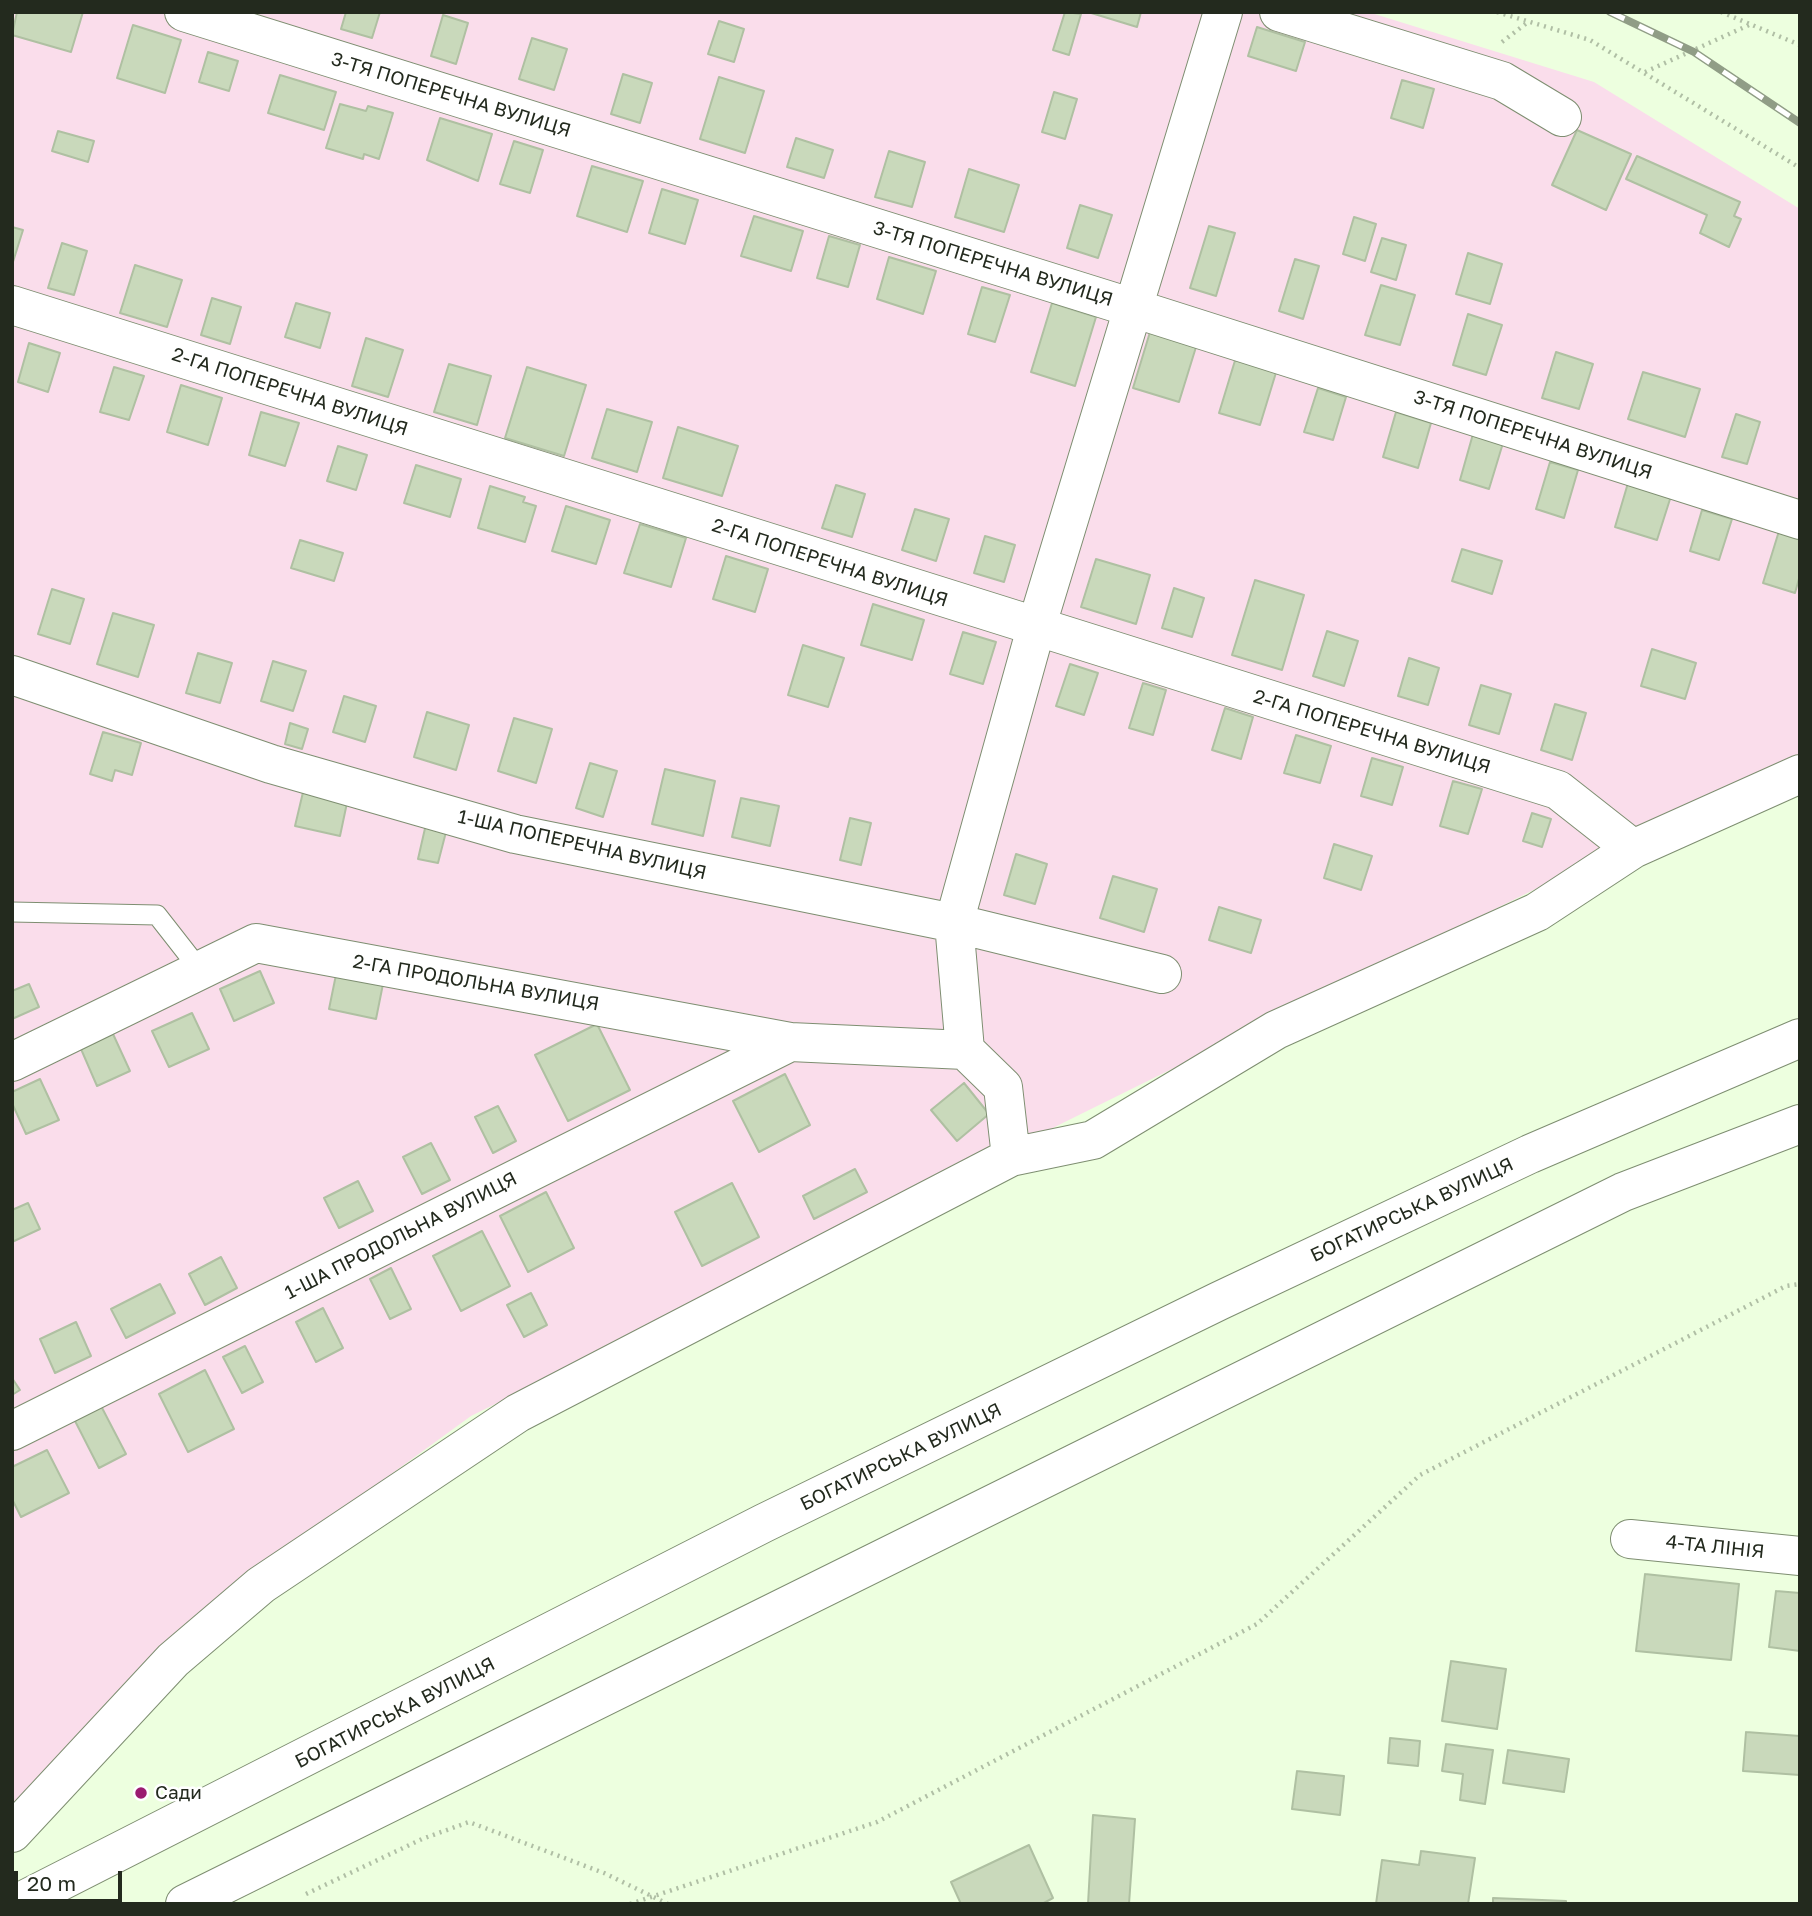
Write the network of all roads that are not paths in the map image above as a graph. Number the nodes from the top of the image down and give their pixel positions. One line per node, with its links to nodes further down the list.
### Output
1 (184, 12): 6 (street, 3-ТЯ ПОПЕРЕЧНА ВУЛИЦЯ)
2 (1223, 12): 6 (street)
3 (1279, 12): 4 (street)
4 (1562, 117)
5 (12, 305): 8 (street, 2-ГА ПОПЕРЕЧНА ВУЛИЦЯ)
6 (1133, 308): 7 (street, 3-ТЯ ПОПЕРЕЧНА ВУЛИЦЯ); 8 (street)
7 (1800, 520)
8 (1037, 628): 11 (street, 2-ГА ПОПЕРЕЧНА ВУЛИЦЯ); 13 (street)
9 (12, 675): 13 (street, 1-ША ПОПЕРЕЧНА ВУЛИЦЯ)
10 (1800, 774): 11 (street)
11 (1633, 849): 21 (street)
12 (12, 912): 14 (lane)
13 (954, 923): 15 (street, 1-ША ПОПЕРЕЧНА ВУЛИЦЯ); 18 (street)
14 (200, 970): 17 (street, 2-ГА ПРОДОЛЬНА ВУЛИЦЯ); 19 (street, 2-ГА ПРОДОЛЬНА ВУЛИЦЯ)
15 (1162, 974)
16 (1800, 1038): 26 (street, БОГАТИРСЬКА ВУЛИЦЯ)
17 (790, 1042): 18 (street, 2-ГА ПРОДОЛЬНА ВУЛИЦЯ); 22 (street, 1-ША ПРОДОЛЬНА ВУЛИЦЯ)
18 (965, 1050): 21 (street)
19 (12, 1062)
20 (1800, 1124): 27 (street)
21 (1011, 1157): 25 (street)
22 (12, 1431)
23 (1630, 1539): 24 (street, 4-ТА ЛІНІЯ)
24 (1800, 1556)
25 (12, 1833)
26 (16, 1904)
27 (185, 1904)

